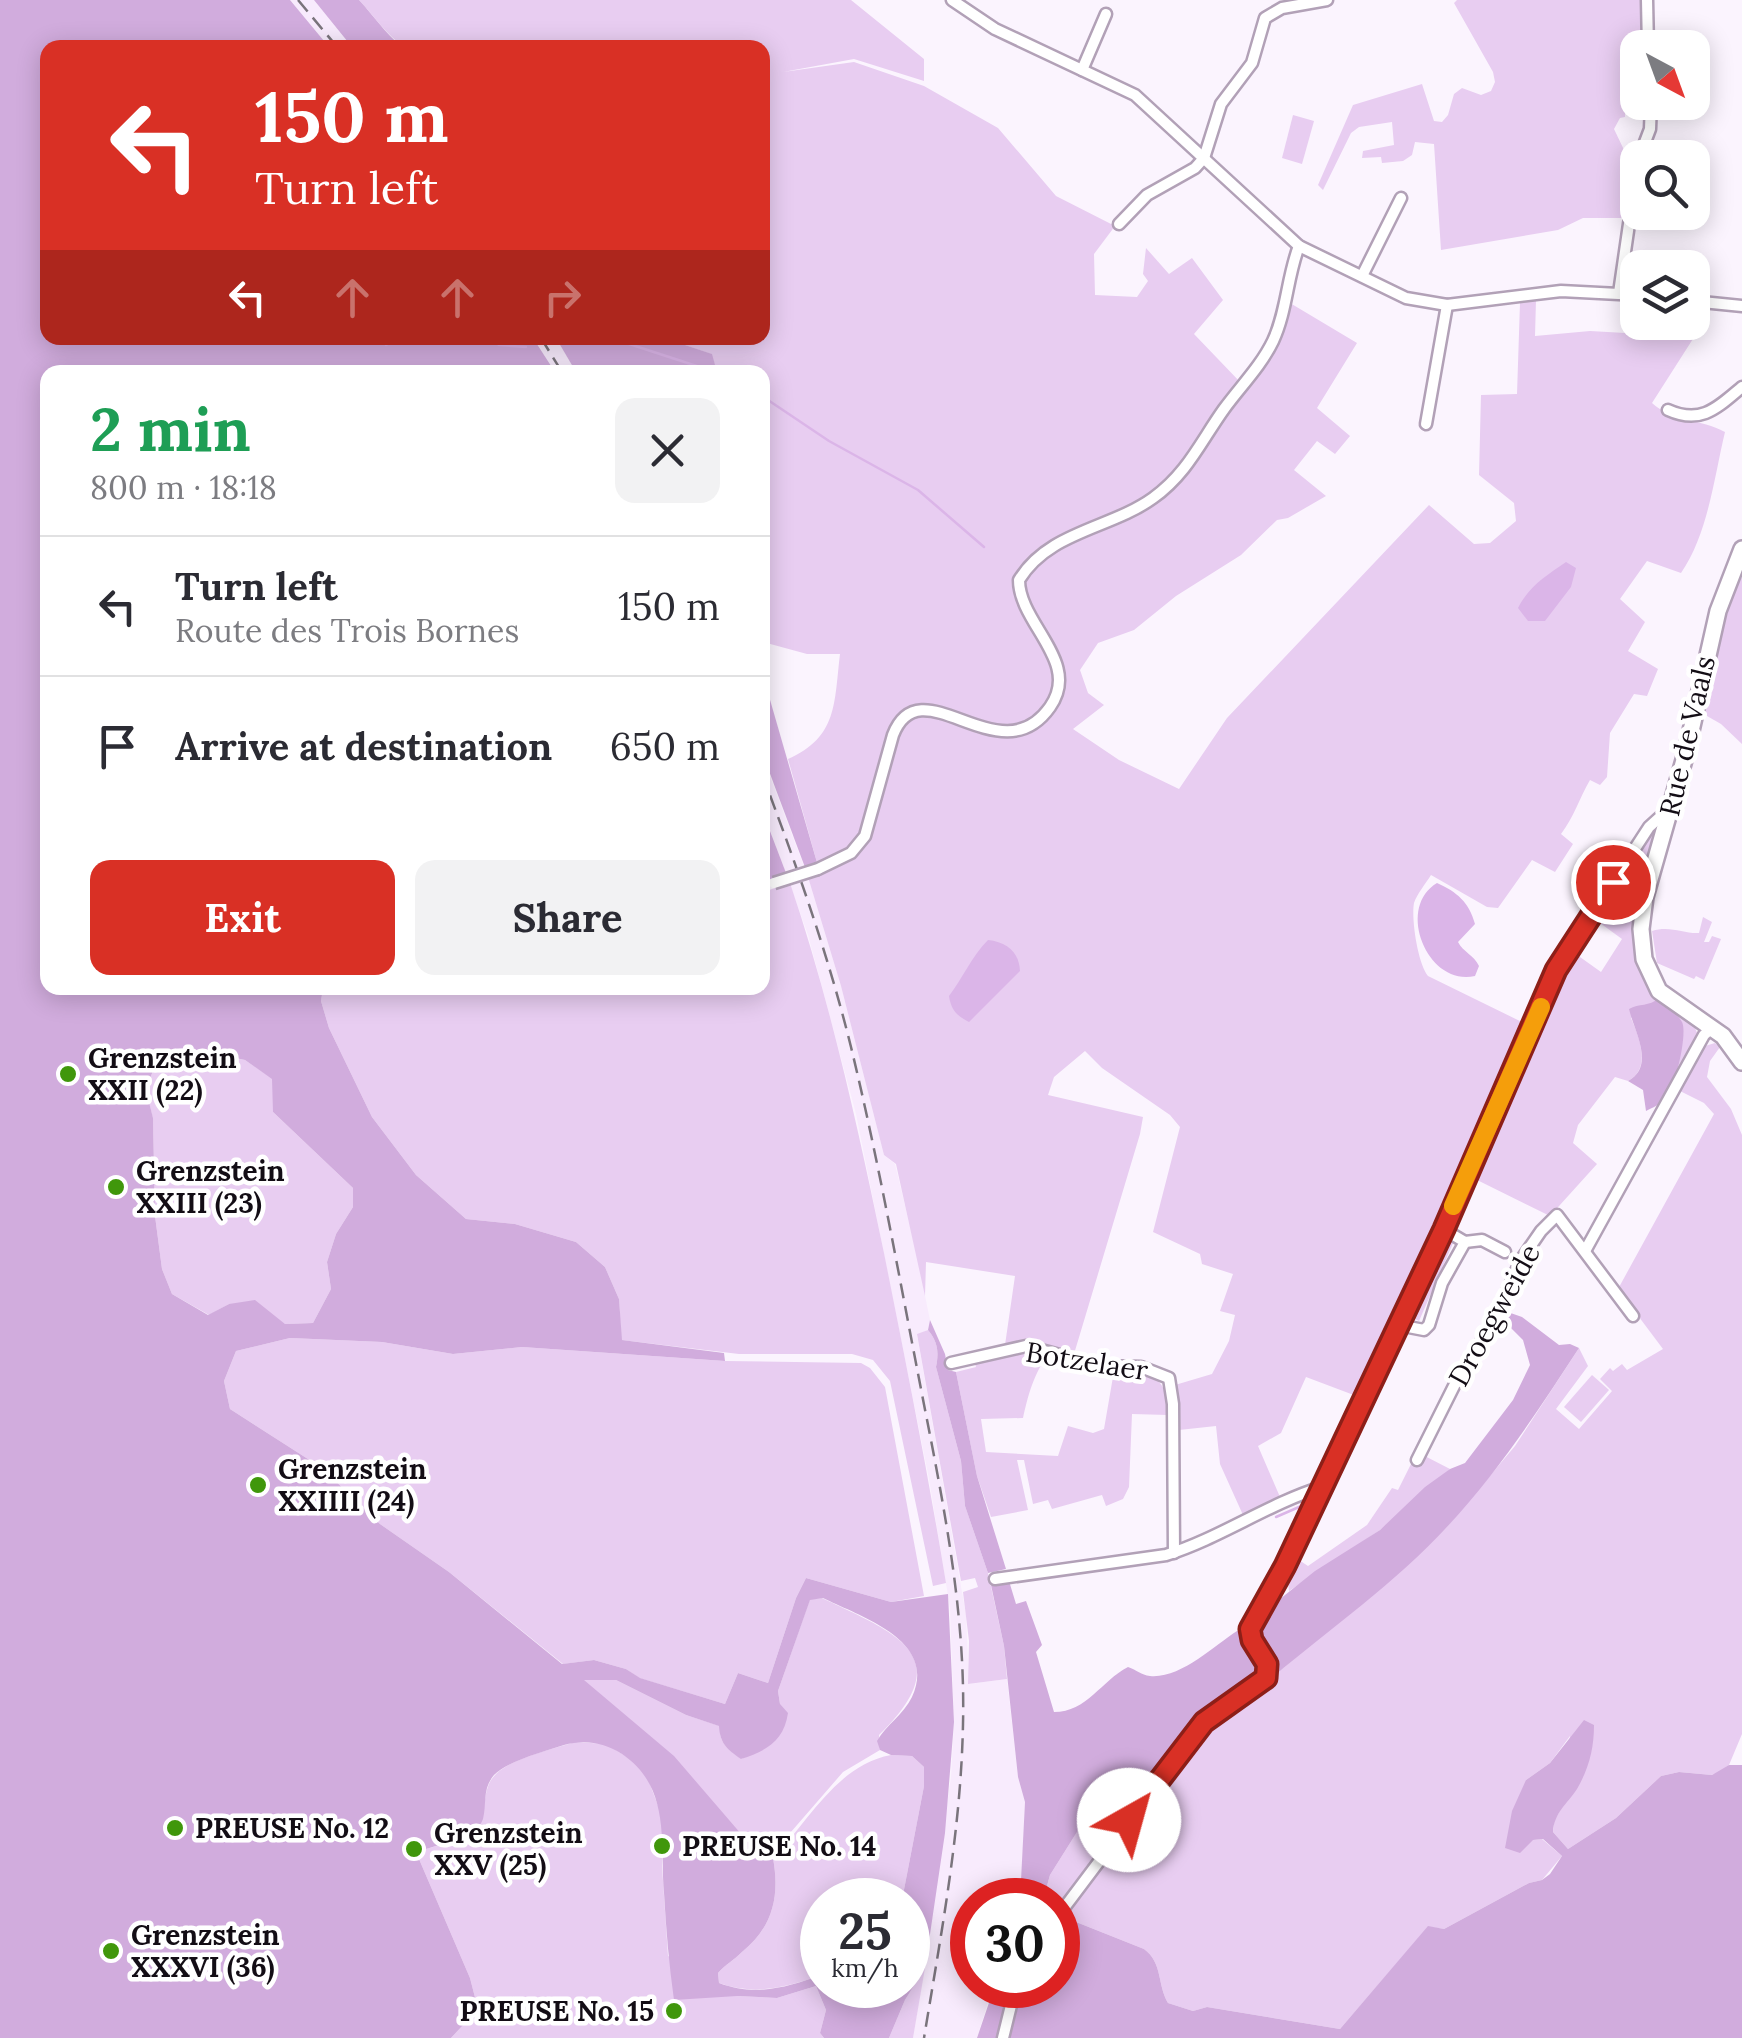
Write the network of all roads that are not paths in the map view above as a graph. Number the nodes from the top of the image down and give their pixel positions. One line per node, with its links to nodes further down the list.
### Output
1 (952, 0): 6 (street)
2 (1327, 0): 7 (street)
3 (1648, 0): 5 (street)
4 (1106, 14): 6 (street)
5 (1648, 30)
6 (1082, 70): 7 (street)
7 (1204, 158): 9 (street); 11 (street)
8 (1401, 198): 12 (street)
9 (1119, 224)
10 (1628, 230): 13 (street)
11 (1300, 246): 12 (street); 22 (street, bridge)
12 (1362, 276): 15 (street)
13 (1619, 293): 15 (street)
14 (1710, 303): 16 (street)
15 (1447, 305): 19 (street)
16 (1742, 306)
17 (1742, 387): 18 (street)
18 (1668, 410)
19 (1426, 424)
20 (1742, 549): 21 (main road, Rue de Vaals)
21 (1671, 806): 23 (main road, Rue de Vaals); 25 (street)
22 (774, 883)
23 (1712, 1028): 24 (main road, Rue de Vaals); 27 (street, Droegweide)
24 (1742, 1062)
25 (1444, 1229): 26 (street); 30 (street)
26 (1466, 1242): 28 (street); 30 (street)
27 (1585, 1251): 29 (street, Droegweide); 32 (street, Droegweide)
28 (1505, 1252)
29 (1632, 1316)
30 (1398, 1326): 33 (street)
31 (951, 1364): 34 (street, Botzelaer)
32 (1417, 1460)
33 (1322, 1487): 34 (street); 36 (street)
34 (1174, 1553): 35 (street)
35 (995, 1579)
36 (1080, 1887)
37 (1010, 2008): 38 (street)
38 (1002, 2038)

